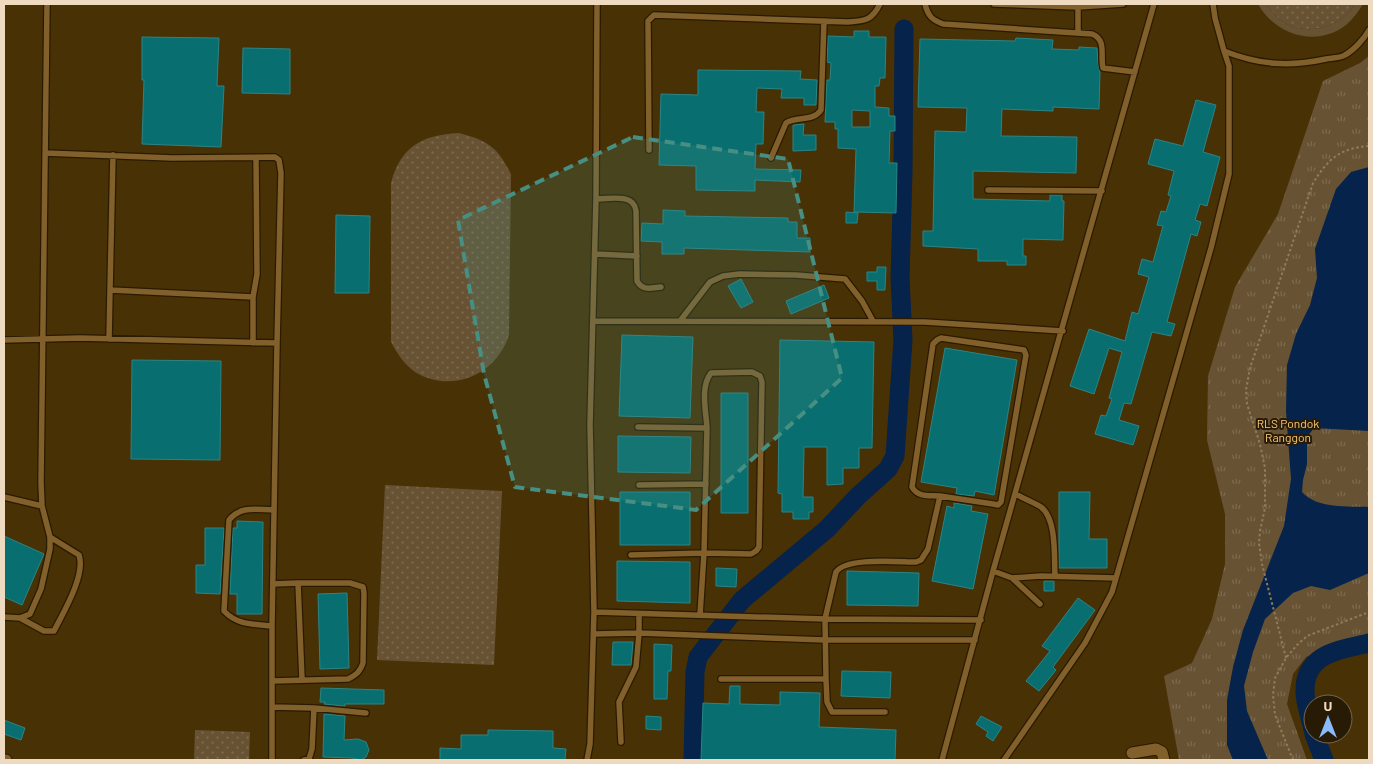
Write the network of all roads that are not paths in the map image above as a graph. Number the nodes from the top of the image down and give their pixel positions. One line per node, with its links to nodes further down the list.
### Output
1 (47, 4): 16 (lane)
2 (597, 4): 22 (lane)
3 (880, 4): 10 (lane)
4 (925, 4): 12 (lane)
5 (994, 4): 9 (lane)
6 (1123, 4): 9 (lane)
7 (1154, 4): 14 (lane)
8 (1213, 4): 13 (lane)
9 (1078, 7): 12 (lane)
10 (824, 21): 15 (lane); 19 (lane)
11 (1369, 30): 13 (lane)
12 (1078, 33): 14 (lane)
13 (1224, 51): 52 (lane)
14 (1135, 72): 21 (lane)
15 (649, 150)
16 (45, 153): 17 (lane); 34 (lane)
17 (113, 155): 18 (lane); 26 (lane)
18 (256, 158): 27 (lane); 36 (lane)
19 (771, 158)
20 (988, 190): 21 (lane)
21 (1102, 191): 31 (lane)
22 (596, 200): 23 (lane); 24 (lane)
23 (595, 254): 24 (lane); 28 (lane)
24 (637, 256): 25 (lane)
25 (661, 287)
26 (110, 290): 27 (lane); 32 (lane)
27 (253, 297): 35 (lane)
28 (593, 321): 29 (lane); 56 (lane)
29 (680, 321): 30 (lane); 30 (lane)
30 (872, 321): 31 (lane)
31 (1062, 331): 41 (lane)
32 (109, 339): 34 (lane); 35 (lane)
33 (4, 340): 34 (lane)
34 (43, 340): 44 (lane)
35 (253, 343): 36 (lane)
36 (277, 344): 45 (lane)
37 (638, 427): 38 (lane)
38 (707, 428): 39 (lane); 47 (lane)
39 (706, 484): 40 (lane); 47 (lane)
40 (639, 485)
41 (1016, 494): 49 (lane); 50 (lane)
42 (940, 496): 42 (lane); 61 (lane)
43 (4, 497): 44 (lane)
44 (42, 506): 46 (lane)
45 (274, 510): 54 (lane); 63 (lane)
46 (50, 536): 60 (lane); 60 (lane)
47 (704, 553): 48 (lane); 59 (lane)
48 (631, 555)
49 (993, 571): 51 (lane); 62 (lane)
50 (1054, 576): 51 (lane); 52 (lane)
51 (1012, 578): 55 (lane)
52 (1116, 578): 82 (lane)
53 (298, 583): 54 (lane); 68 (lane); 68 (lane)
54 (273, 584): 63 (lane)
55 (1040, 604)
56 (594, 612): 57 (lane); 65 (lane)
57 (639, 614): 59 (lane); 64 (lane)
58 (4, 616): 60 (lane)
59 (700, 616): 61 (lane)
60 (20, 618)
61 (825, 619): 62 (lane); 66 (lane)
62 (981, 620): 67 (lane)
63 (272, 626): 71 (lane)
64 (639, 633): 65 (lane); 66 (lane); 76 (lane)
65 (594, 634): 80 (lane)
66 (825, 640): 67 (lane); 70 (lane)
67 (975, 640): 81 (lane)
68 (302, 679): 71 (lane)
69 (721, 679): 70 (lane)
70 (826, 679): 74 (lane)
71 (272, 681): 72 (lane)
72 (272, 708): 73 (lane); 78 (lane)
73 (314, 708): 75 (lane); 79 (lane)
74 (885, 712)
75 (366, 713)
76 (621, 742)
77 (1132, 753): 83 (street)
78 (272, 760)
79 (304, 760)
80 (587, 760)
81 (942, 760)
82 (1004, 760)
83 (1164, 760)

